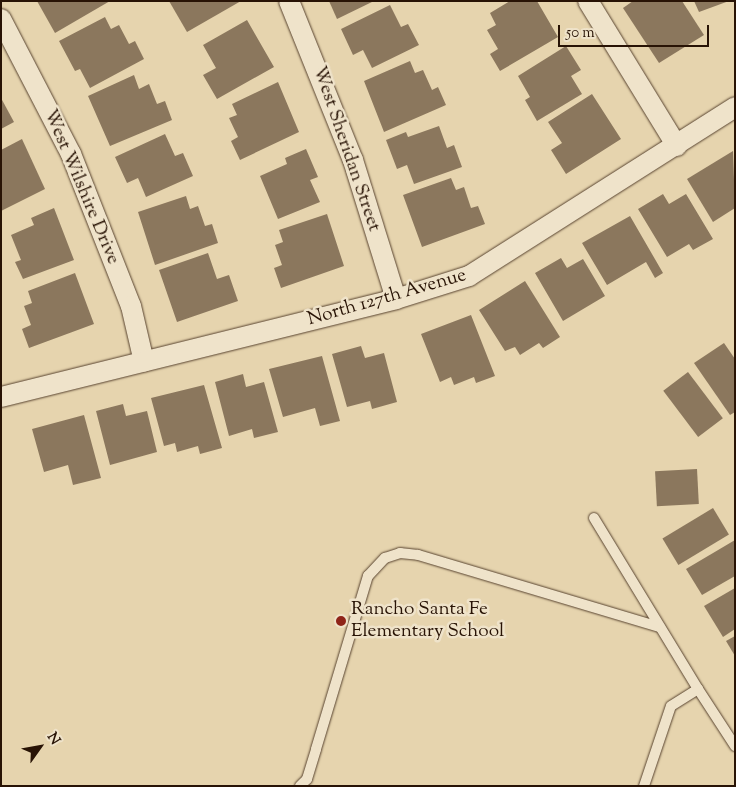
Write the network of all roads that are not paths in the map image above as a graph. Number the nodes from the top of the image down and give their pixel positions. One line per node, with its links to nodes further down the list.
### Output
1 (289, 1): 6 (street, West Sheridan Street)
2 (588, 1): 5 (street)
3 (1, 18): 7 (street, West Wilshire Drive)
4 (735, 108): 5 (street, North 127th Avenue)
5 (677, 146): 6 (street, North 127th Avenue)
6 (396, 299): 7 (street, North 127th Avenue)
7 (144, 362): 8 (street, North 127th Avenue)
8 (1, 397)
9 (594, 518): 10 (lane)
10 (659, 627): 11 (lane); 13 (lane)
11 (698, 688): 12 (lane); 14 (lane)
12 (735, 746)
13 (300, 786)
14 (644, 786)

